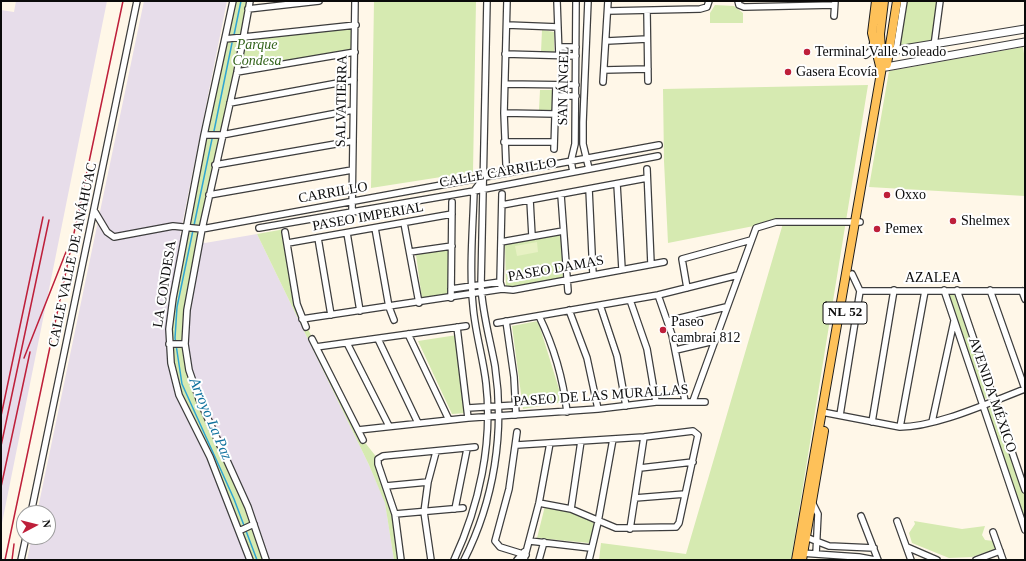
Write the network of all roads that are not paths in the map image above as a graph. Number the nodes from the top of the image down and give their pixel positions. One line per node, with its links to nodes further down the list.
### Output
1 (137, 1): 93 (street, CALLE VALLE DE ANÁHUAC)
2 (233, 1): 31 (street, LA CONDESA)
3 (250, 1): 20 (street, LA CONDESA)
4 (319, 1): 20 (street)
5 (355, 1): 26 (street, SALVATIERRA)
6 (487, 1): 79 (street)
7 (507, 1): 27 (street)
8 (557, 1): 28 (street)
9 (576, 1): 21 (street, SAN ÁNGEL)
10 (588, 1): 22 (street, SAN ÁNGEL)
11 (608, 1): 23 (street)
12 (709, 1): 24 (street)
13 (738, 1): 19 (street)
14 (876, 1): 30 (main road, NL 52)
15 (884, 1): 45 (main road)
16 (895, 1): 45 (main road, NL 52)
17 (904, 1): 45 (street)
18 (940, 1): 36 (street)
19 (834, 3): 25 (street)
20 (248, 9): 32 (street, LA CONDESA)
21 (576, 9): 22 (street); 38 (street, SAN ÁNGEL)
22 (587, 10): 62 (street, SAN ÁNGEL)
23 (608, 10): 24 (street); 34 (street)
24 (647, 11): 33 (street)
25 (834, 16)
26 (356, 25): 32 (street); 39 (street, SALVATIERRA)
27 (507, 25): 28 (street); 40 (street)
28 (558, 27): 37 (street)
29 (1025, 29): 36 (street)
30 (873, 37): 41 (street); 45 (main road, NL 52)
31 (225, 39): 32 (street); 64 (street, LA CONDESA)
32 (242, 39): 48 (street, LA CONDESA)
33 (647, 39): 34 (street); 46 (street)
34 (607, 41): 47 (street)
35 (1025, 42): 44 (street)
36 (934, 46): 44 (street); 45 (street)
37 (559, 47): 38 (street); 42 (street)
38 (576, 47): 43 (street, SAN ÁNGEL)
39 (355, 52): 48 (street); 49 (street, SALVATIERRA)
40 (505, 54): 42 (street); 52 (street)
41 (866, 55)
42 (559, 56): 43 (street)
43 (576, 56): 54 (street, SAN ÁNGEL)
44 (935, 58): 45 (street)
45 (884, 61): 95 (main road, NL 52)
46 (648, 69): 47 (street); 50 (street)
47 (604, 70): 51 (street)
48 (237, 72): 57 (street, LA CONDESA)
49 (354, 80): 57 (street); 58 (street, SALVATIERRA)
50 (648, 81)
51 (603, 82)
52 (505, 84): 53 (street); 59 (street)
53 (556, 85): 54 (street); 55 (street)
54 (576, 85): 56 (street, SAN ÁNGEL)
55 (556, 96): 56 (street); 60 (street)
56 (576, 96): 61 (street, SAN ÁNGEL)
57 (230, 102): 63 (street, LA CONDESA)
58 (353, 110): 63 (street); 65 (street, SALVATIERRA)
59 (504, 113): 60 (street); 66 (street)
60 (555, 114): 67 (street)
61 (575, 122): 62 (street); 72 (street, SAN ÁNGEL)
62 (583, 122): 71 (street, SAN ÁNGEL)
63 (222, 134): 64 (street); 74 (street, LA CONDESA)
64 (204, 136): 97 (street, LA CONDESA)
65 (353, 141): 74 (street); 77 (street, SALVATIERRA)
66 (504, 142): 67 (street); 73 (street)
67 (554, 142): 69 (street)
68 (659, 145): 71 (street, CALLE CARRILLO)
69 (554, 149)
70 (658, 156): 75 (street, CALLE CARRILLO)
71 (587, 158): 72 (street, CALLE CARRILLO); 75 (street, SAN ÁNGEL)
72 (572, 161): 78 (street, SAN ÁNGEL); 79 (street, CALLE CARRILLO)
73 (506, 164)
74 (216, 165): 86 (street, LA CONDESA)
75 (589, 169): 78 (street, CALLE CARRILLO)
76 (647, 169): 80 (street)
77 (352, 170): 86 (street); 89 (street, SALVATIERRA)
78 (573, 172): 82 (street, CALLE CARRILLO)
79 (483, 178): 82 (street); 84 (street); 89 (street, CARRILLO)
80 (647, 178): 81 (street); 112 (street)
81 (617, 184): 83 (street); 113 (street)
82 (483, 189): 84 (street, CALLE CARRILLO); 119 (street)
83 (589, 189): 87 (street); 115 (street)
84 (474, 190): 92 (street, CALLE CARRILLO); 120 (street)
85 (502, 194): 91 (street)
86 (210, 195): 100 (street, LA CONDESA)
87 (561, 195): 88 (street); 101 (street)
88 (530, 200): 91 (street); 104 (street)
89 (352, 201): 92 (street); 100 (street, CARRILLO)
90 (452, 202): 94 (street)
91 (502, 205): 107 (street)
92 (352, 211): 98 (street, CALLE CARRILLO)
93 (95, 212): 97 (street, CARRILLO); 210 (street, CALLE VALLE DE ANÁHUAC)
94 (452, 214): 96 (street, PASEO IMPERIAL); 109 (street)
95 (858, 222): 106 (street); 114 (main road, NL 52); 178 (main road)
96 (404, 223): 99 (street, PASEO IMPERIAL); 110 (street)
97 (188, 228): 100 (street, CARRILLO); 160 (street, LA CONDESA)
98 (259, 228)
99 (375, 228): 103 (street, PASEO IMPERIAL); 140 (street)
100 (201, 229): 161 (street, LA CONDESA)
101 (563, 231): 104 (street); 117 (street)
102 (285, 232): 108 (street)
103 (347, 233): 105 (street, PASEO IMPERIAL); 143 (street)
104 (532, 236): 107 (street)
105 (318, 238): 108 (street, PASEO IMPERIAL); 144 (street)
106 (751, 240): 116 (street); 121 (street)
107 (501, 242): 118 (street)
108 (288, 243): 146 (street)
109 (452, 246): 110 (street); 122 (street)
110 (410, 252): 138 (street)
111 (664, 262): 112 (street, PASEO DAMAS)
112 (651, 264): 113 (street, PASEO DAMAS)
113 (622, 269): 115 (street, PASEO DAMAS)
114 (852, 274): 130 (street); 178 (main road, NL 52)
115 (594, 275): 117 (street, PASEO DAMAS)
116 (738, 275): 121 (street); 141 (street)
117 (566, 280): 123 (street, PASEO DAMAS); 129 (street)
118 (500, 282): 119 (street, PASEO DAMAS); 123 (street)
119 (481, 285): 120 (street, PASEO DAMAS); 132 (street)
120 (472, 286): 122 (street, PASEO DAMAS); 133 (street)
121 (687, 288): 134 (street)
122 (451, 289): 135 (street)
123 (502, 289): 132 (street, PASEO DAMAS)
124 (894, 290): 125 (street, AZALEA); 130 (street, AZALEA); 185 (street)
125 (925, 290): 126 (street, AZALEA); 189 (street)
126 (944, 290): 127 (street, AZALEA); 150 (street, AVENIDA MÉXICO)
127 (957, 290): 128 (street, AZALEA); 167 (street, AVENIDA MÉXICO)
128 (990, 290): 131 (street, AZALEA); 164 (street)
129 (568, 291)
130 (860, 291): 180 (street)
131 (1024, 291): 136 (street)
132 (481, 293): 133 (street, PASEO DAMAS); 172 (street)
133 (472, 295): 135 (street, PASEO DAMAS); 174 (street)
134 (658, 295): 137 (street); 149 (street)
135 (451, 298): 138 (street, PASEO DAMAS)
136 (1025, 299)
137 (630, 300): 139 (street); 168 (street)
138 (419, 303): 140 (street, PASEO DAMAS)
139 (600, 305): 142 (street); 173 (street)
140 (389, 307): 143 (street, PASEO DAMAS); 147 (street)
141 (726, 307): 149 (street); 158 (street)
142 (569, 310): 145 (street); 176 (street)
143 (360, 311): 144 (street, PASEO DAMAS)
144 (331, 315): 146 (street, PASEO DAMAS)
145 (539, 316): 148 (street); 177 (street)
146 (302, 319): 153 (street)
147 (394, 320)
148 (506, 321): 151 (street); 170 (street)
149 (668, 321): 163 (street)
150 (954, 321): 171 (street, AVENIDA MÉXICO); 186 (street)
151 (497, 323)
152 (466, 326): 154 (street)
153 (306, 327)
154 (457, 328): 155 (street); 175 (street)
155 (408, 334): 157 (street); 184 (street)
156 (312, 339): 162 (street)
157 (378, 339): 159 (street); 187 (street)
158 (714, 342): 163 (street); 166 (street)
159 (347, 343): 162 (street); 188 (street)
160 (171, 344): 161 (street); 221 (street, LA CONDESA)
161 (184, 344): 219 (street, LA CONDESA)
162 (316, 347): 190 (street)
163 (676, 350): 165 (street)
164 (1025, 389): 167 (street)
165 (685, 401): 166 (street, PASEO DE LAS MURALLAS); 168 (street, PASEO DE LAS MURALLAS)
166 (693, 401): 169 (street, PASEO DE LAS MURALLAS)
167 (994, 401): 171 (street); 205 (street, AVENIDA MÉXICO)
168 (656, 402): 173 (street, PASEO DE LAS MURALLAS)
169 (705, 402)
170 (516, 405): 172 (street, PASEO DE LAS MURALLAS); 179 (street)
171 (982, 405): 186 (street); 222 (street, AVENIDA MÉXICO)
172 (498, 406): 174 (street, PASEO DE LAS MURALLAS); 182 (street)
173 (626, 406): 176 (street, PASEO DE LAS MURALLAS)
174 (488, 407): 175 (street, PASEO DE LAS MURALLAS); 181 (street)
175 (468, 408): 183 (street)
176 (598, 409): 177 (street, PASEO DE LAS MURALLAS)
177 (567, 412): 179 (street, PASEO DE LAS MURALLAS)
178 (824, 413): 180 (street); 208 (main road, NL 52); 224 (main road)
179 (516, 414): 182 (street, PASEO DE LAS MURALLAS)
180 (840, 415): 185 (street)
181 (488, 416): 182 (street, PASEO DE LAS MURALLAS); 183 (street, PASEO DE LAS MURALLAS); 241 (street)
182 (498, 416): 242 (street)
183 (468, 418): 184 (street, PASEO DE LAS MURALLAS)
184 (449, 420): 187 (street, PASEO DE LAS MURALLAS)
185 (872, 422): 189 (street)
186 (932, 422): 189 (street)
187 (418, 423): 188 (street, PASEO DE LAS MURALLAS)
188 (389, 426): 190 (street, PASEO DE LAS MURALLAS)
189 (900, 427)
190 (358, 430): 194 (street)
191 (517, 432): 197 (street)
192 (644, 437): 193 (street); 201 (street); 202 (street)
193 (613, 439): 195 (street); 218 (street)
194 (363, 440)
195 (581, 441): 196 (street); 213 (street)
196 (550, 443): 197 (street); 209 (street)
197 (517, 445): 233 (street)
198 (475, 447): 199 (street)
199 (467, 449): 200 (street); 212 (street)
200 (436, 452): 203 (street); 204 (street)
201 (693, 462): 202 (street); 206 (street)
202 (640, 468): 207 (street)
203 (428, 482): 204 (street); 214 (street)
204 (386, 486): 215 (street)
205 (1025, 490)
206 (685, 494): 207 (street); 220 (street)
207 (635, 498): 220 (street)
208 (812, 502): 224 (main road, NL 52); 227 (street)
209 (539, 503): 213 (street); 225 (street)
210 (33, 505)
211 (463, 508): 212 (street)
212 (455, 509): 214 (street)
213 (571, 509): 218 (street)
214 (424, 512): 215 (street); 236 (street)
215 (394, 514): 240 (street)
216 (861, 516): 231 (street)
217 (898, 521): 229 (street)
218 (598, 522): 220 (street); 230 (street)
219 (253, 525): 221 (street); 239 (street, LA CONDESA)
220 (630, 529)
221 (241, 530): 238 (street, LA CONDESA)
222 (1025, 530)
223 (993, 532): 232 (street)
224 (803, 538): 227 (street); 235 (main road, NL 52); 246 (main road)
225 (530, 541): 226 (street); 233 (street)
226 (544, 542): 230 (street); 244 (street)
227 (817, 543): 231 (street); 234 (street)
228 (24, 545): 237 (street)
229 (907, 547): 249 (street); 250 (street)
230 (590, 548): 245 (street)
231 (874, 548): 248 (street)
232 (1000, 551): 251 (street); 252 (street)
233 (525, 554): 243 (street)
234 (816, 554): 235 (street); 247 (street)
235 (803, 557)
236 (431, 559)
237 (21, 560)
238 (250, 560)
239 (266, 560)
240 (401, 560)
241 (454, 560)
242 (464, 560)
243 (517, 560)
244 (539, 560)
245 (588, 560)
246 (796, 560)
247 (875, 560)
248 (878, 560)
249 (911, 560)
250 (937, 560)
251 (976, 560)
252 (1003, 560)

